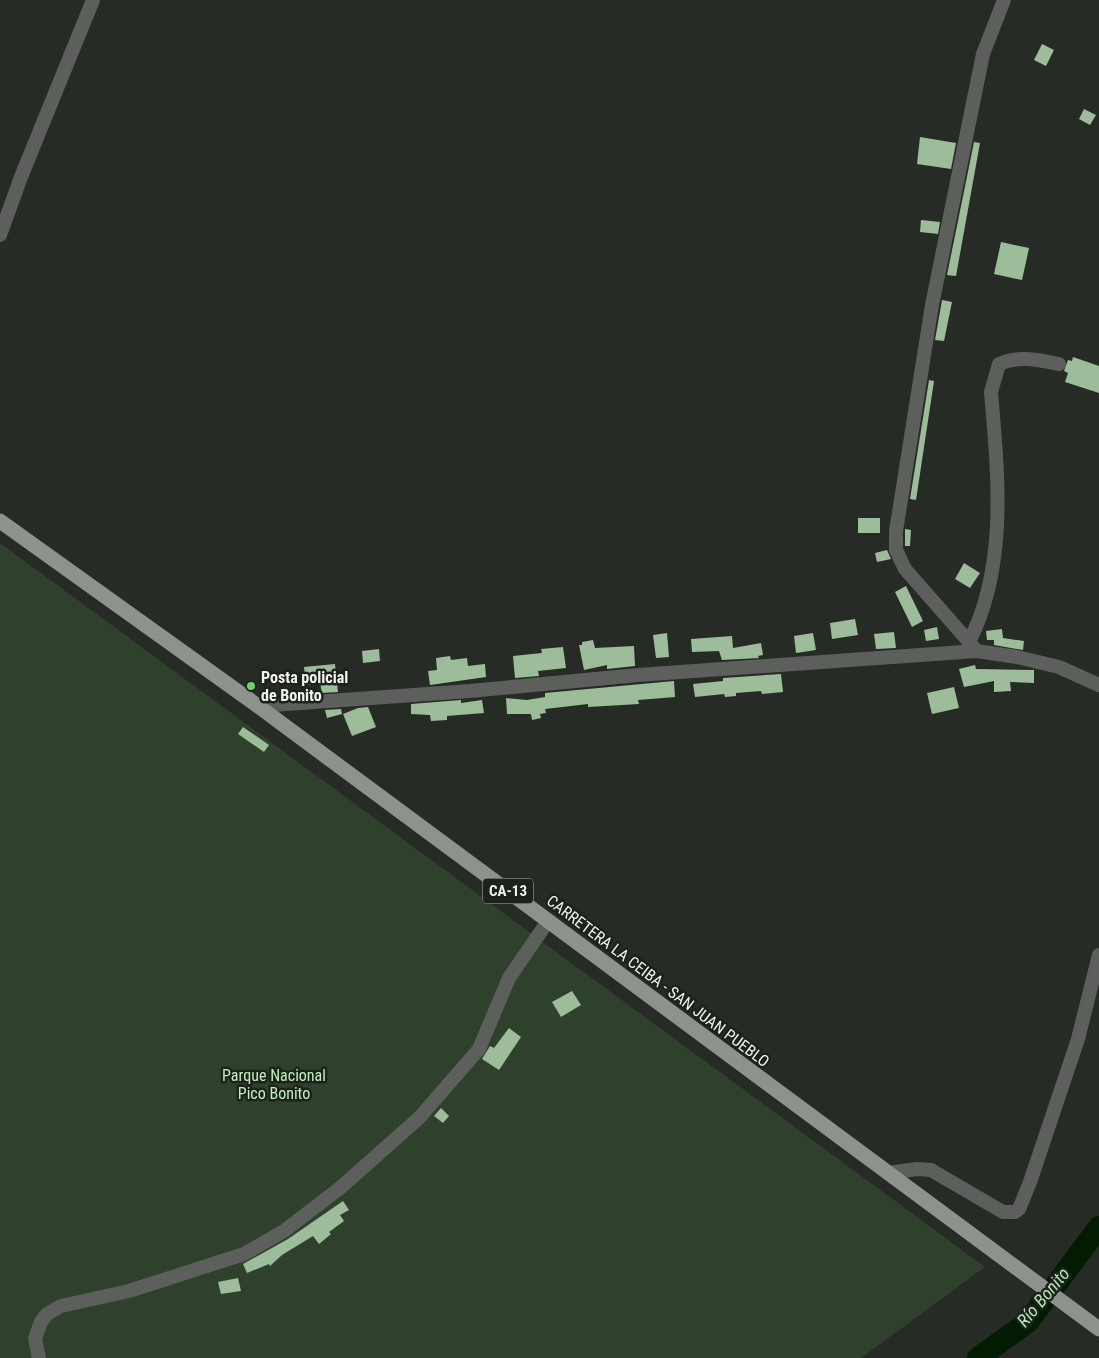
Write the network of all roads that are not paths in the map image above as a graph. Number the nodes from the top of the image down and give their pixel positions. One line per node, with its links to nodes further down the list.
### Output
1 (94, 0): 3 (street)
2 (1004, 0): 6 (street)
3 (0, 235)
4 (1059, 364): 6 (street)
5 (0, 521): 8 (main road, CARRETERA LA CEIBA - SAN JUAN PUEBLO / CA-13)
6 (973, 646): 7 (street); 8 (street)
7 (1099, 685)
8 (258, 706): 9 (main road, CARRETERA LA CEIBA - SAN JUAN PUEBLO / CA-13)
9 (548, 921): 11 (main road, CARRETERA LA CEIBA - SAN JUAN PUEBLO / CA-13); 13 (street)
10 (1099, 955): 11 (street)
11 (888, 1173): 12 (main road, CARRETERA LA CEIBA - SAN JUAN PUEBLO / CA-13)
12 (1099, 1329)
13 (39, 1358)

